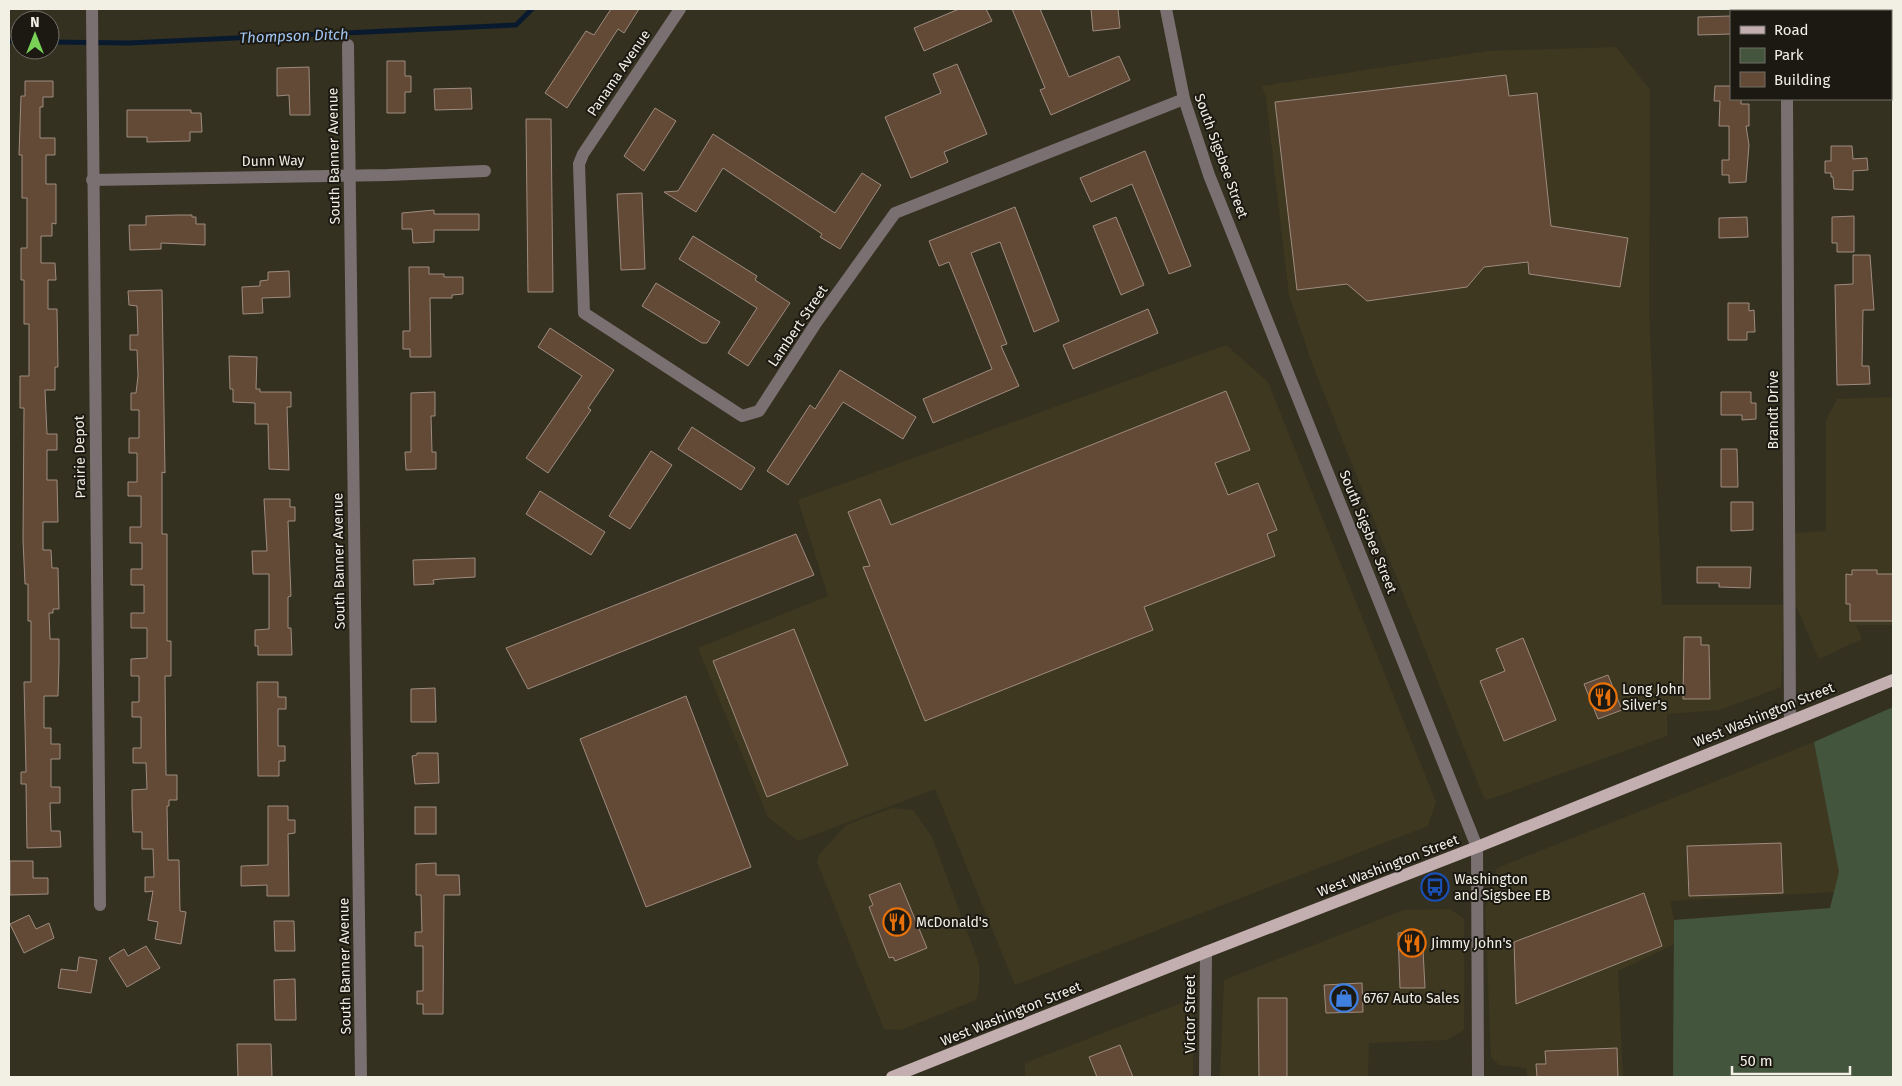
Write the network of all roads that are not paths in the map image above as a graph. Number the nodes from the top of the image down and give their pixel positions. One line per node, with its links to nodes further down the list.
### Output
1 (680, 9): 7 (street, Panama Avenue)
2 (1166, 9): 5 (street, South Sigsbee Street)
3 (92, 14): 10 (street, Prairie Depot)
4 (348, 45): 9 (street, South Banner Avenue)
5 (1184, 99): 7 (street, Lambert Street); 13 (street, South Sigsbee Street)
6 (1787, 100): 12 (street, Brandt Drive)
7 (583, 154)
8 (485, 171): 9 (street, Dunn Way)
9 (349, 175): 10 (street, Dunn Way); 16 (street, South Banner Avenue)
10 (92, 180): 14 (street, Prairie Depot)
11 (1893, 680): 12 (main road, West Washington Street)
12 (1790, 720): 13 (main road, West Washington Street)
13 (1477, 848): 15 (main road, West Washington Street); 19 (street, South Sigsbee Street)
14 (100, 905)
15 (1206, 952): 17 (main road, West Washington Street); 18 (street, Victor Street)
16 (361, 1077)
17 (892, 1077)
18 (1205, 1077)
19 (1478, 1077)

